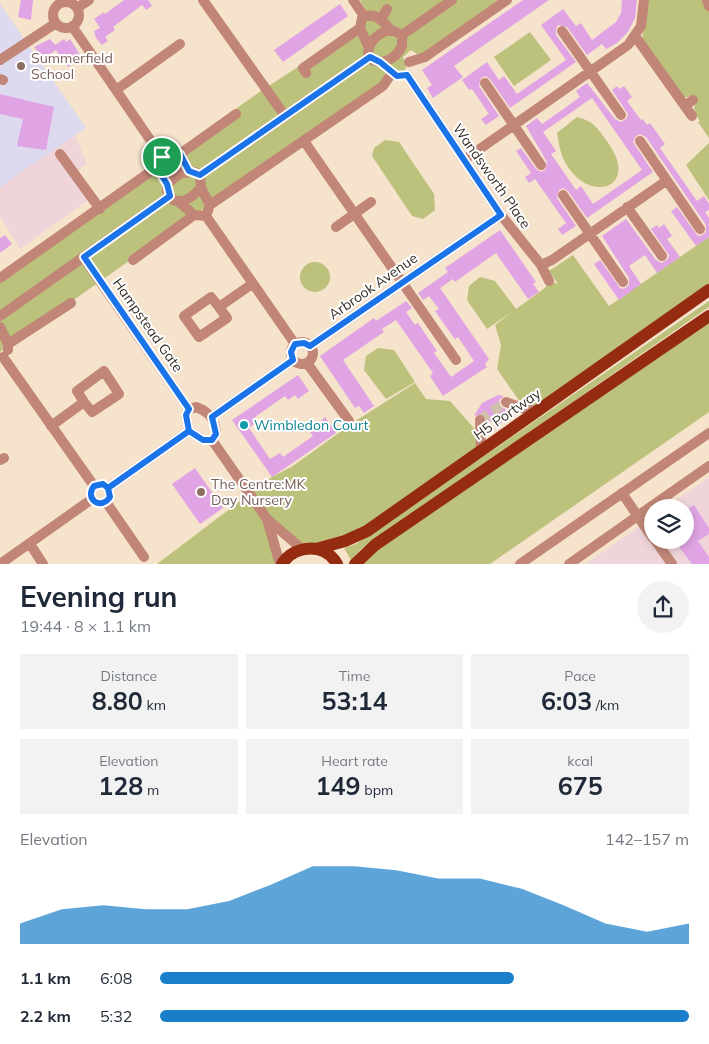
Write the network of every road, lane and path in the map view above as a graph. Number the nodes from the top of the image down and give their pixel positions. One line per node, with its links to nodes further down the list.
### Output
1 (89, 0): 10 (street)
2 (203, 0): 35 (street)
3 (353, 0): 12 (street)
4 (452, 0): 19 (street)
5 (506, 0): 26 (street)
6 (644, 0): 20 (street)
7 (707, 0): 9 (street)
8 (56, 3): 10 (street); 14 (street)
9 (709, 6)
10 (77, 8): 15 (street)
11 (386, 8): 13 (street)
12 (364, 16): 13 (street); 16 (street)
13 (381, 19): 17 (street)
14 (56, 23): 15 (street); 24 (street)
15 (72, 26): 32 (street)
16 (360, 28): 23 (street); 29 (street)
17 (391, 31): 19 (street); 23 (street)
18 (562, 31): 27 (street)
19 (402, 35): 22 (street)
20 (635, 36): 27 (street); 36 (street)
21 (180, 44): 32 (street)
22 (402, 46): 25 (street); 26 (street)
23 (369, 52): 25 (street); 35 (street)
24 (0, 60)
25 (380, 62): 28 (street)
26 (409, 62): 30 (street)
27 (591, 71): 34 (street); 37 (street)
28 (392, 73): 30 (street); 38 (street)
29 (306, 74)
30 (407, 75): 43 (street, Wandsworth Place)
31 (485, 83): 37 (street)
32 (116, 90): 42 (street)
33 (236, 114): 41 (street)
34 (621, 115)
35 (285, 116): 47 (street)
36 (692, 116)
37 (514, 125): 43 (street); 44 (street)
38 (304, 141): 54 (street); 57 (street)
39 (640, 141): 48 (street)
40 (60, 154): 56 (street)
41 (180, 154): 42 (street); 46 (street)
42 (162, 157): 45 (street)
43 (464, 160): 59 (street, Wandsworth Place)
44 (541, 165)
45 (157, 168): 49 (street); 56 (street)
46 (189, 171): 47 (street); 49 (street)
47 (200, 175): 50 (street)
48 (666, 181): 55 (street); 62 (street)
49 (167, 184): 52 (street)
50 (201, 188): 52 (street); 54 (street)
51 (563, 195): 63 (street)
52 (174, 199): 58 (street); 65 (street)
53 (371, 202): 57 (street)
54 (210, 205): 60 (street)
55 (628, 207): 63 (street); 64 (street)
56 (100, 209): 68 (street)
57 (354, 214): 61 (street); 71 (street)
58 (194, 215): 60 (street); 66 (street)
59 (501, 215): 67 (street, Wandsworth Place); 71 (street, Arbrook Avenue)
60 (206, 216): 72 (street)
61 (336, 227)
62 (700, 229)
63 (590, 234): 67 (street); 70 (street)
64 (662, 256)
65 (84, 257): 76 (street); 88 (street, Hampstead Gate)
66 (134, 260)
67 (541, 265): 69 (street, Wandsworth Place)
68 (0, 278)
69 (549, 281)
70 (623, 282)
71 (402, 283): 81 (street, Arbrook Avenue); 84 (street)
72 (252, 284): 75 (street); 80 (street)
73 (709, 290): 89 (main road, H5 Portway)
74 (71, 303): 79 (street)
75 (219, 307)
76 (0, 316): 78 (street)
77 (709, 316): 117 (main road)
78 (0, 328): 79 (street)
79 (8, 344): 82 (street)
80 (295, 344): 81 (street); 83 (street)
81 (310, 346): 85 (street)
82 (2, 358): 93 (street)
83 (293, 360): 85 (street); 90 (street)
84 (456, 360)
85 (307, 363): 92 (street)
86 (84, 402): 93 (street)
87 (506, 402): 89 (street)
88 (189, 409): 90 (street); 94 (street)
89 (538, 411): 97 (main road, H5 Portway)
90 (212, 417): 96 (street)
91 (480, 420): 97 (street)
92 (349, 421)
93 (51, 426): 99 (street)
94 (189, 431): 96 (street); 100 (street)
95 (709, 434): 101 (street)
96 (212, 440): 105 (street)
97 (481, 451): 109 (main road, H5 Portway)
98 (709, 466): 104 (street)
99 (94, 486): 100 (street); 102 (street)
100 (108, 488): 103 (street)
101 (622, 493): 104 (street); 112 (street)
102 (92, 499): 103 (street); 107 (street)
103 (106, 502): 111 (street)
104 (638, 516): 106 (street); 118 (street)
105 (266, 519): 108 (street); 115 (street)
106 (644, 525)
107 (30, 544): 113 (street); 114 (street)
108 (302, 549): 109 (main road, H5 Portway); 115 (main road)
109 (316, 549): 116 (main road)
110 (661, 549): 119 (street)
111 (144, 557)
112 (521, 563)
113 (0, 564)
114 (43, 564)
115 (281, 564)
116 (338, 564)
117 (355, 564)
118 (568, 564)
119 (672, 564)

